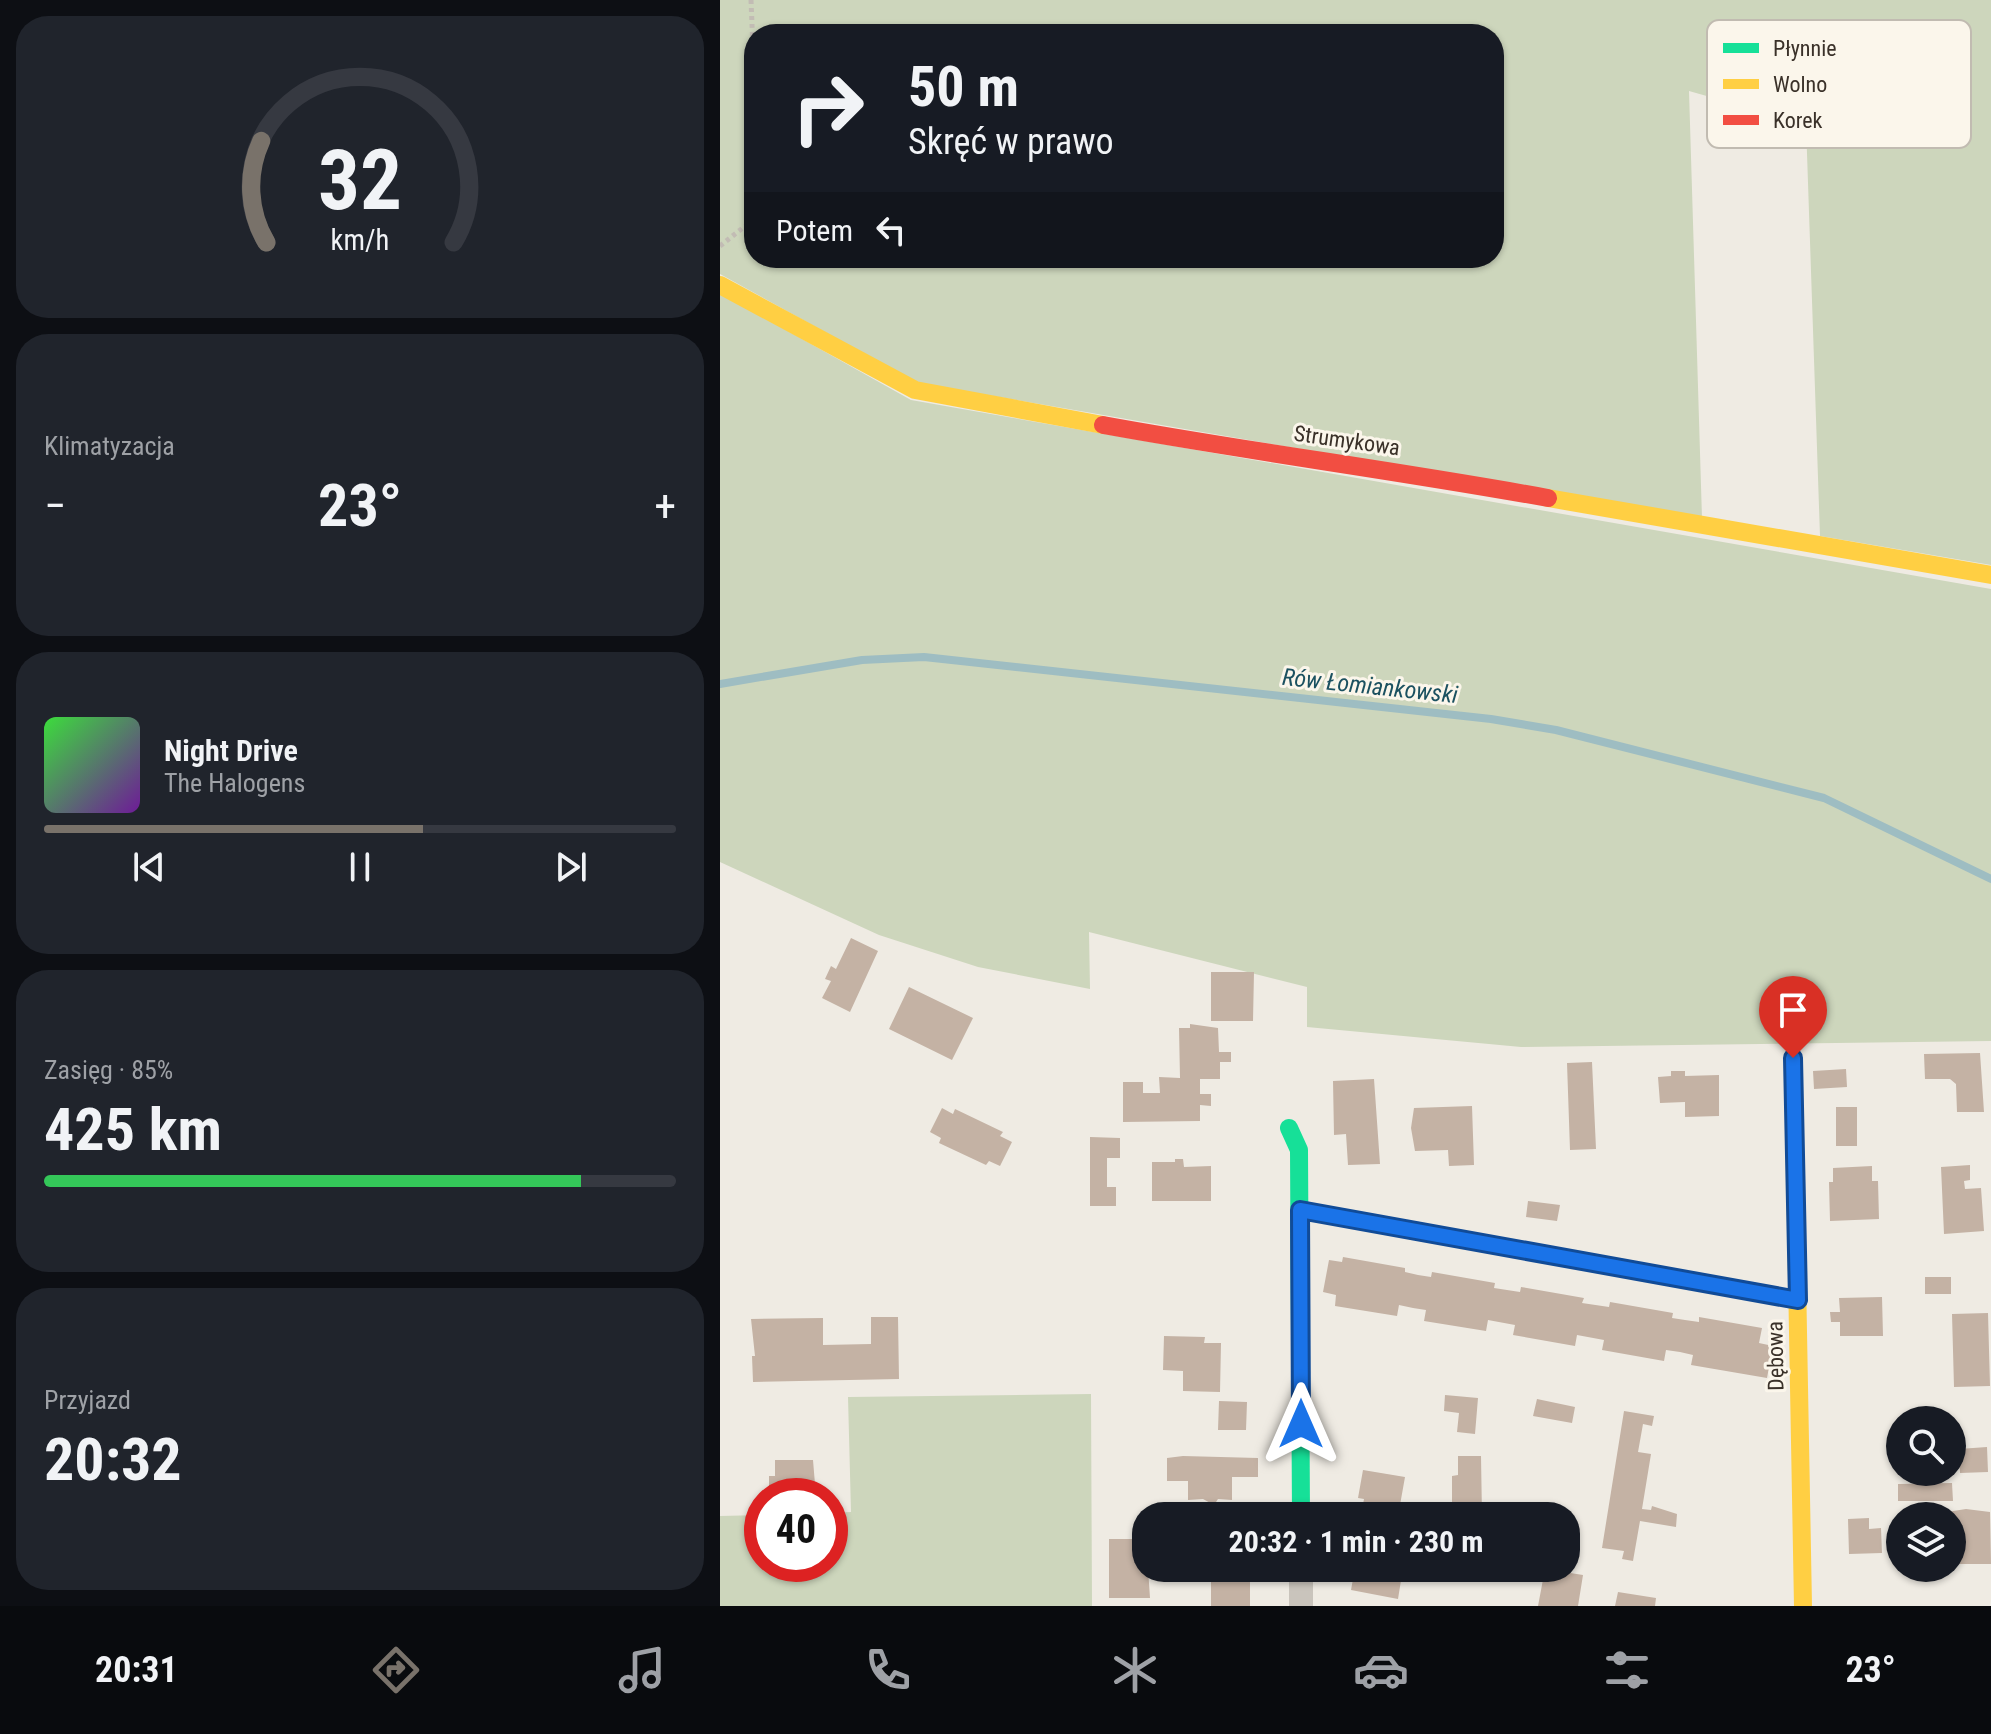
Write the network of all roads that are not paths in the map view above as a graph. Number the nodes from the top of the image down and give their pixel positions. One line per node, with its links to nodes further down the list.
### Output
1 (720, 285): 2 (street, Strumykowa)
2 (1991, 575)
3 (1793, 1058): 6 (street, Dębowa)
4 (1289, 1128): 5 (street)
5 (1300, 1210): 6 (lane); 7 (street)
6 (1798, 1300): 10 (street, Dębowa)
7 (1301, 1502)
8 (1301, 1582): 9 (street)
9 (1301, 1606)
10 (1803, 1606)

